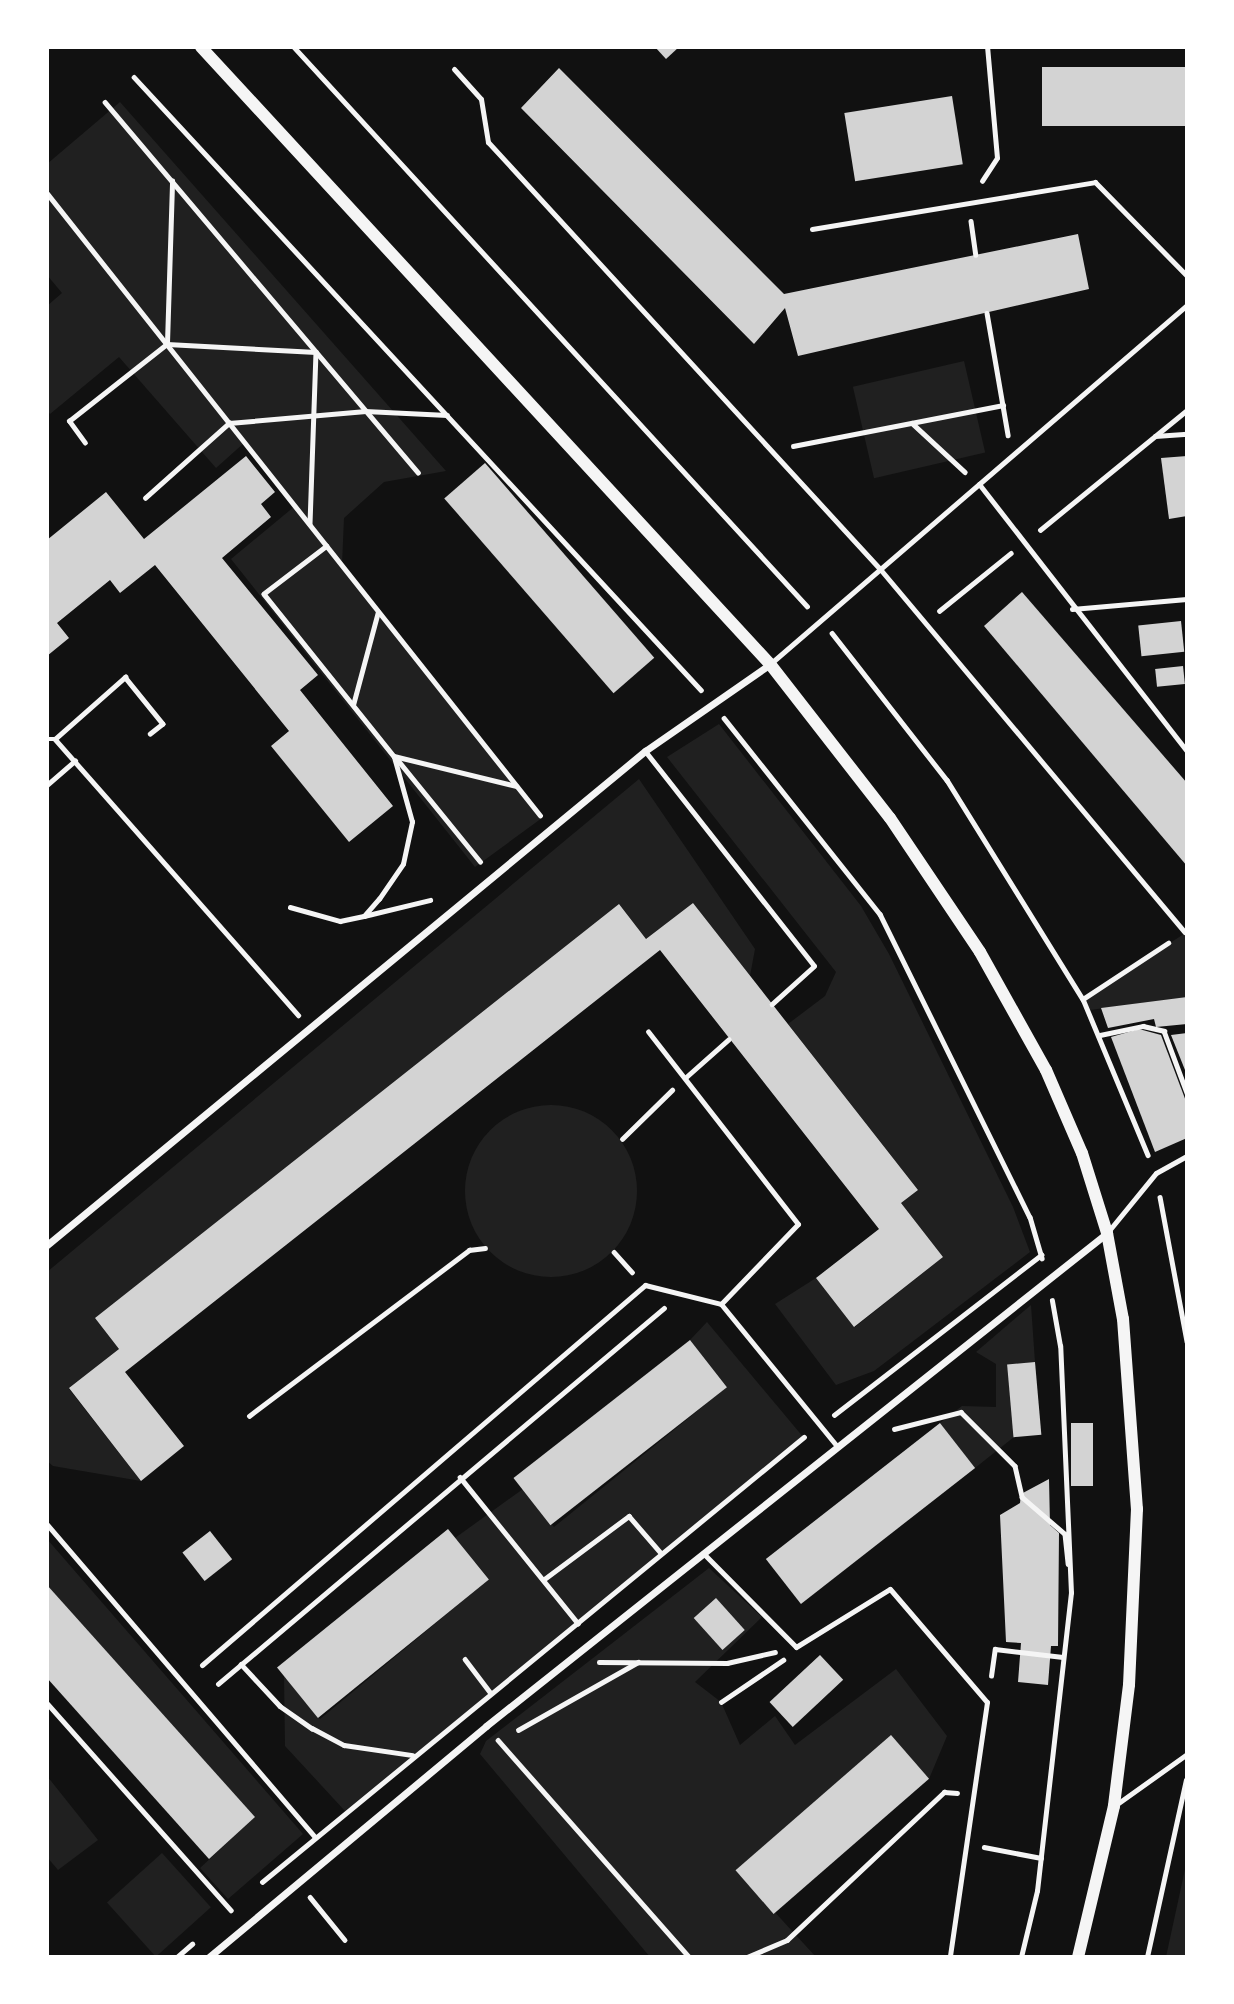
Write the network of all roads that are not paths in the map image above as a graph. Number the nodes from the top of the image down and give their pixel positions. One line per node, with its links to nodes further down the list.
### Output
1 (201, 47): 10 (street)
2 (454, 69): 7 (lane)
3 (812, 229): 4 (lane)
4 (1187, 276)
5 (1187, 305): 6 (lane)
6 (979, 484): 7 (lane); 9 (lane)
7 (880, 569): 10 (lane); 13 (lane)
8 (1187, 599): 9 (lane)
9 (1072, 609): 12 (lane)
10 (770, 664): 11 (street); 19 (street)
11 (645, 751): 14 (lane); 20 (street)
12 (1187, 751)
13 (1185, 932)
14 (772, 1004)
15 (648, 1031): 17 (lane)
16 (729, 1039): 17 (lane)
17 (685, 1077): 21 (lane)
18 (1187, 1156): 19 (lane)
19 (1107, 1233): 22 (street); 26 (street)
20 (47, 1245)
21 (722, 1304): 22 (lane); 24 (lane)
22 (836, 1445): 23 (street)
23 (703, 1553): 27 (street); 28 (lane)
24 (202, 1665)
25 (1187, 1754): 26 (lane)
26 (1114, 1806): 29 (street)
27 (209, 1957)
28 (950, 1957)
29 (1078, 1957)

